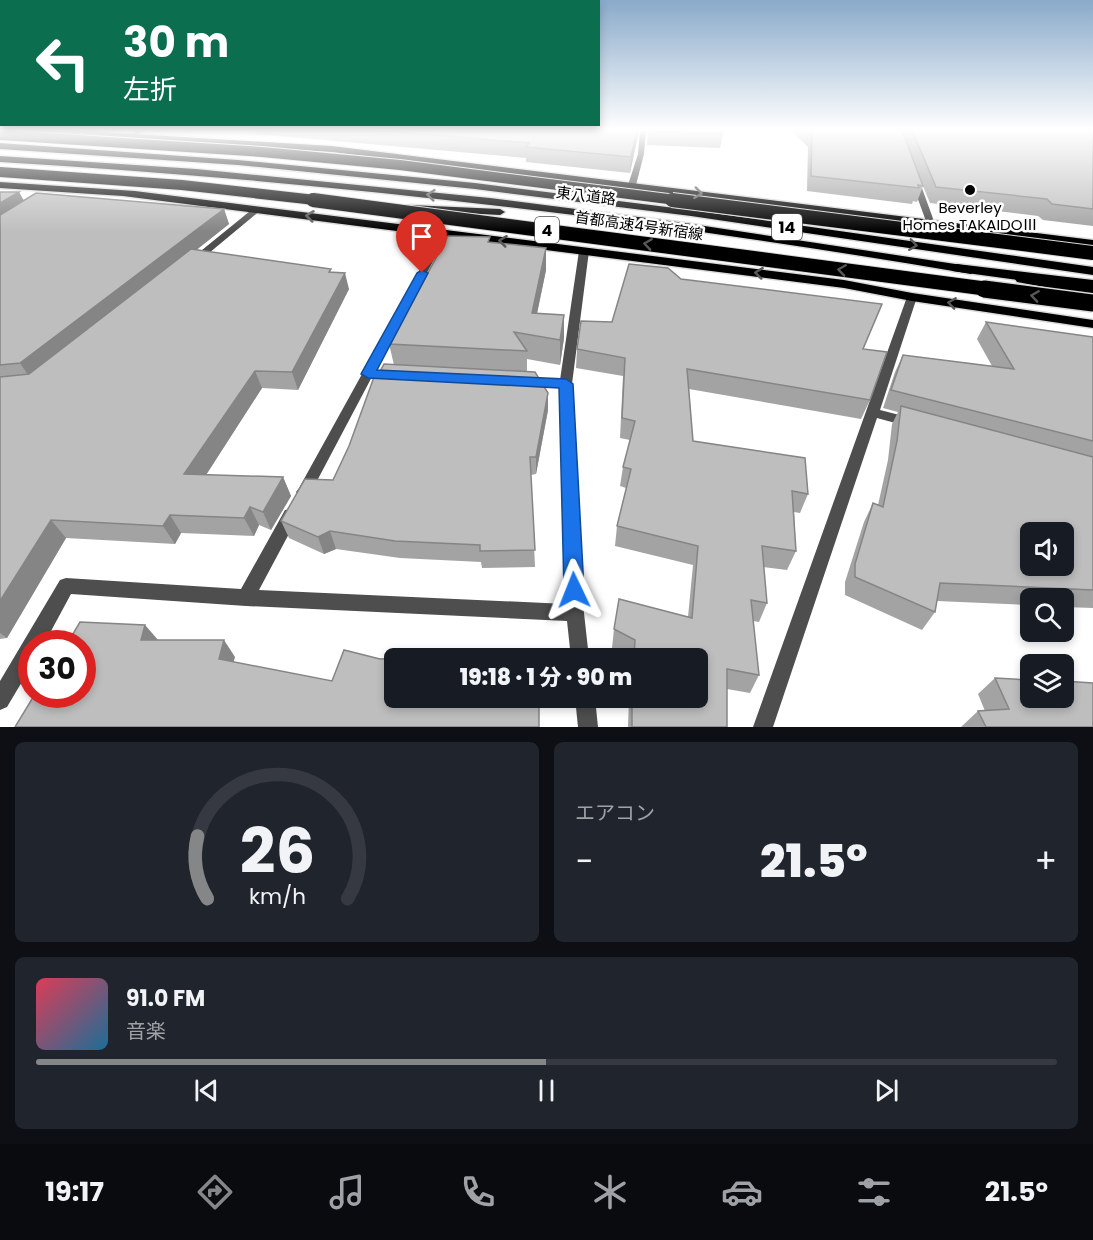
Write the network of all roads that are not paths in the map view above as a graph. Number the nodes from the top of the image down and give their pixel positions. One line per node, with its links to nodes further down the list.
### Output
1 (73, 164): 14 (main road, 東八道路 / 14, one-way to 1)
2 (253, 164): 11 (main road, 東八道路 / 14)
3 (354, 164): 11 (main road, 14)
4 (389, 164): 19 (highway, 首都高速4号新宿線, bridge)
5 (456, 164): 10 (main road)
6 (638, 164): 10 (street)
7 (0, 172): 26 (highway, 首都高速4号新宿線 / 4, one-way to 7, bridge)
8 (912, 173): 15 (street)
9 (0, 185): 12 (main road)
10 (632, 185): 15 (main road, one-way to 15)
11 (481, 186): 22 (main road, 東八道路 / 14, one-way to 22)
12 (126, 194): 13 (main road); 14 (main road)
13 (258, 209): 16 (main road, one-way to 13); 21 (street)
14 (636, 219): 20 (main road, 東八道路 / 14)
15 (931, 224): 17 (main road)
16 (444, 233): 18 (main road, one-way to 16); 32 (street)
17 (1093, 243)
18 (584, 251): 25 (main road, one-way to 18); 29 (street)
19 (1093, 254)
20 (957, 268): 23 (highway); 24 (main road, 東八道路 / 14)
21 (182, 270)
22 (1093, 271)
23 (1093, 285)
24 (1093, 292)
25 (912, 297): 27 (main road, one-way to 25); 30 (street)
26 (1093, 303)
27 (1093, 324)
28 (519, 382): 29 (street)
29 (566, 384): 33 (street)
30 (871, 412): 31 (street); 40 (street)
31 (927, 427)
32 (246, 598): 33 (street); 34 (street)
33 (574, 613): 35 (street)
34 (41, 630)
35 (579, 648)
36 (18, 669): 37 (street)
37 (0, 700)
38 (586, 708): 39 (street)
39 (588, 727)
40 (763, 727)

